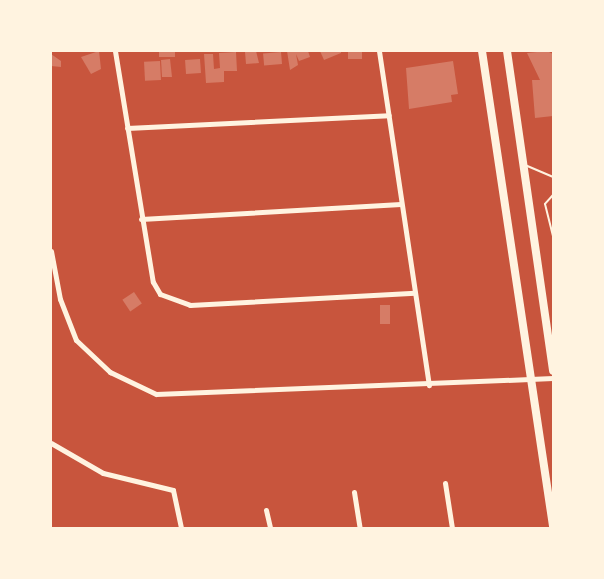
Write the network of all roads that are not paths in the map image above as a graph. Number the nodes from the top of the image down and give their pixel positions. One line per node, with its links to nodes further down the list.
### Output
1 (115, 51): 6 (street)
2 (379, 51): 5 (street)
3 (482, 51): 17 (main road)
4 (507, 51): 7 (main road)
5 (388, 115): 6 (street); 10 (street)
6 (127, 128): 11 (street)
7 (523, 163): 8 (lane); 15 (main road)
8 (553, 177)
9 (553, 195): 12 (lane)
10 (400, 204): 11 (street); 14 (street)
11 (141, 219): 14 (street)
12 (553, 236)
13 (51, 251): 18 (street)
14 (415, 293): 18 (street)
15 (553, 371)
16 (553, 378): 17 (street)
17 (531, 382): 18 (street); 27 (main road)
18 (429, 385)
19 (51, 443): 23 (street)
20 (446, 483): 26 (street)
21 (354, 492): 25 (street)
22 (266, 510): 24 (street)
23 (181, 528)
24 (270, 528)
25 (360, 528)
26 (452, 528)
27 (553, 528)

